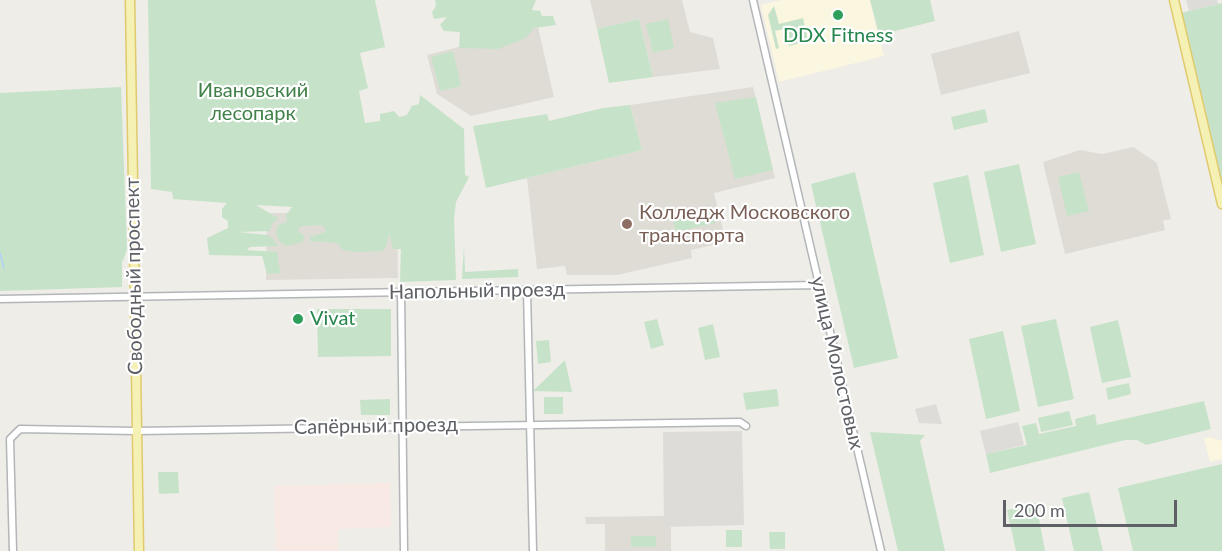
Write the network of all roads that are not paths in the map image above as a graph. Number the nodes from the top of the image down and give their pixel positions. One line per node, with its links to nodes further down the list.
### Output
1 (130, 0): 8 (main road, Свободный проспект)
2 (753, 0): 5 (street, улица Молостовых)
3 (1174, 0): 4 (main road)
4 (1222, 204)
5 (819, 285): 6 (street, Напольный проезд); 18 (street, улица Молостовых)
6 (527, 290): 7 (street, Напольный проезд); 10 (street)
7 (401, 292): 8 (street, Напольный проезд); 11 (street)
8 (135, 297): 9 (street, Напольный проезд); 13 (main road, Свободный проспект)
9 (0, 299)
10 (530, 424): 11 (street, Сапёрный проезд); 12 (street, Сапёрный проезд); 17 (street)
11 (402, 426): 13 (street, Сапёрный проезд); 16 (street)
12 (746, 426)
13 (136, 430): 14 (street, Сапёрный проезд); 15 (main road, Свободный проспект)
14 (13, 551)
15 (139, 551)
16 (404, 551)
17 (533, 551)
18 (881, 551)

